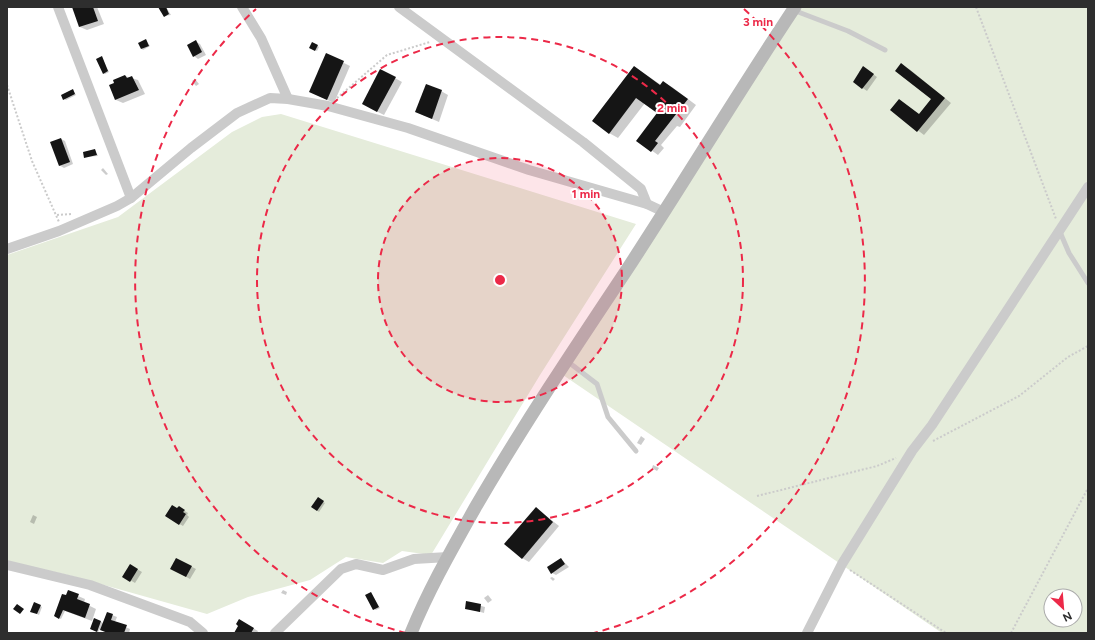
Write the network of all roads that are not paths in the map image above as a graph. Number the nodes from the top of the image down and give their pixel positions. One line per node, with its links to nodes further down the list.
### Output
1 (58, 7): 8 (street)
2 (242, 7): 6 (street)
3 (399, 7): 9 (street)
4 (794, 9): 5 (lane); 10 (main road)
5 (886, 50)
6 (288, 98): 8 (street); 9 (street)
7 (1088, 188): 11 (street)
8 (131, 198): 12 (street)
9 (647, 204): 10 (street)
10 (664, 212): 14 (main road)
11 (1060, 232): 13 (lane); 21 (street)
12 (7, 249)
13 (1088, 283)
14 (566, 360): 15 (lane); 16 (main road)
15 (636, 451)
16 (448, 557): 19 (street); 20 (main road)
17 (7, 565): 18 (street)
18 (203, 633)
19 (275, 633)
20 (411, 633)
21 (807, 633)

